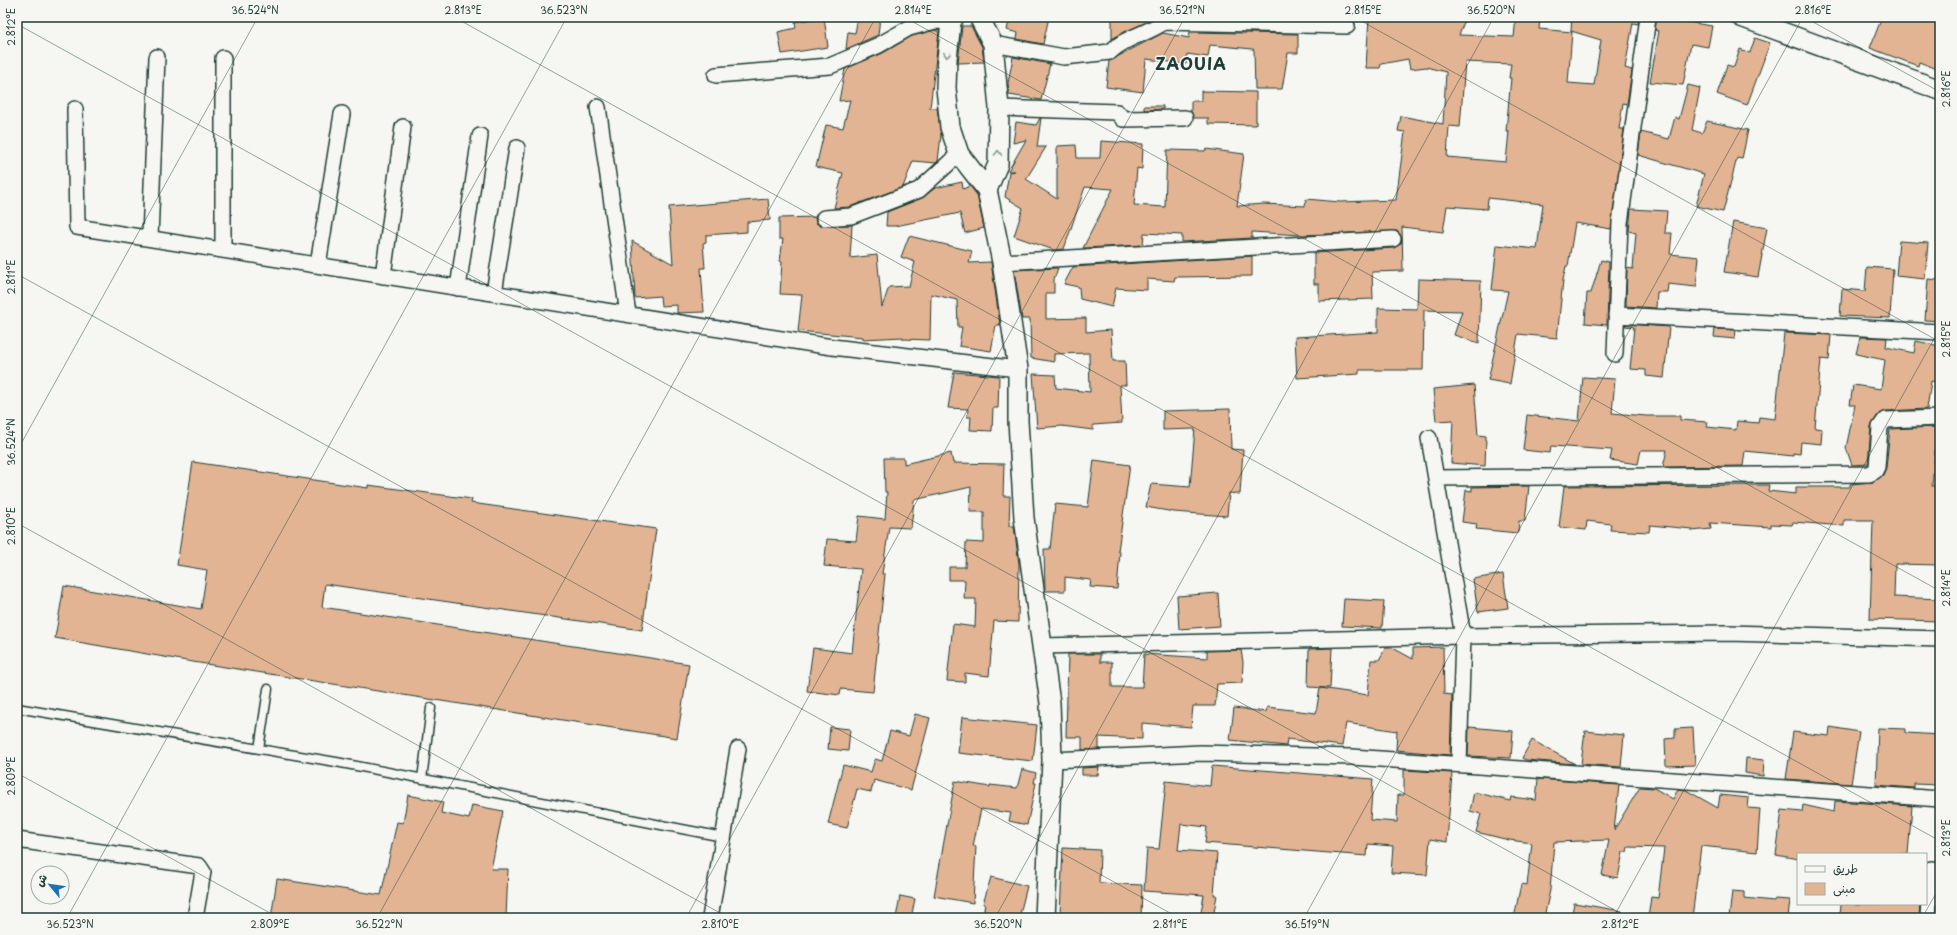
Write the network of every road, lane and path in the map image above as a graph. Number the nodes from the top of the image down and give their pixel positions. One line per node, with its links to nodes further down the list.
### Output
1 (979, 17): 6 (street)
2 (1648, 17): 31 (street)
3 (1741, 17): 10 (street)
4 (953, 20): 9 (street); 19 (street, one-way to 19)
5 (1347, 26): 6 (street)
6 (994, 44): 12 (street)
7 (157, 57): 22 (street)
8 (223, 58): 24 (street)
9 (716, 75)
10 (1940, 90)
11 (598, 107): 30 (street)
12 (998, 108): 15 (street); 20 (street, one-way to 12)
13 (75, 109): 22 (street)
14 (342, 114): 26 (street)
15 (1185, 118)
16 (403, 126): 27 (street)
17 (480, 136): 28 (street)
18 (517, 148): 29 (street)
19 (959, 154): 20 (street); 21 (street)
20 (987, 190): 25 (street)
21 (824, 218)
22 (150, 238): 24 (street)
23 (1393, 239): 25 (street)
24 (223, 250): 26 (street)
25 (1002, 262): 34 (street)
26 (318, 265): 27 (street)
27 (383, 276): 28 (street)
28 (458, 288): 29 (street)
29 (494, 293): 30 (street)
30 (628, 314): 34 (street)
31 (1616, 315): 32 (street); 33 (street)
32 (1940, 332)
33 (1615, 354)
34 (1018, 369): 40 (street)
35 (1940, 418): 37 (street)
36 (1429, 438): 37 (street)
37 (1436, 478): 38 (street)
38 (1463, 636): 39 (street); 40 (street); 47 (street)
39 (1940, 639)
40 (1042, 646): 46 (street)
41 (268, 689): 44 (lane)
42 (17, 708): 44 (lane)
43 (431, 708): 48 (lane)
44 (259, 749): 48 (lane)
45 (738, 749): 50 (street)
46 (1052, 760): 47 (street); 55 (street)
47 (1459, 764): 49 (street)
48 (422, 779): 50 (lane)
49 (1940, 799)
50 (723, 837): 54 (street)
51 (17, 840): 53 (street)
52 (1940, 870): 56 (street)
53 (195, 918)
54 (710, 918)
55 (1045, 918)
56 (1928, 918)

